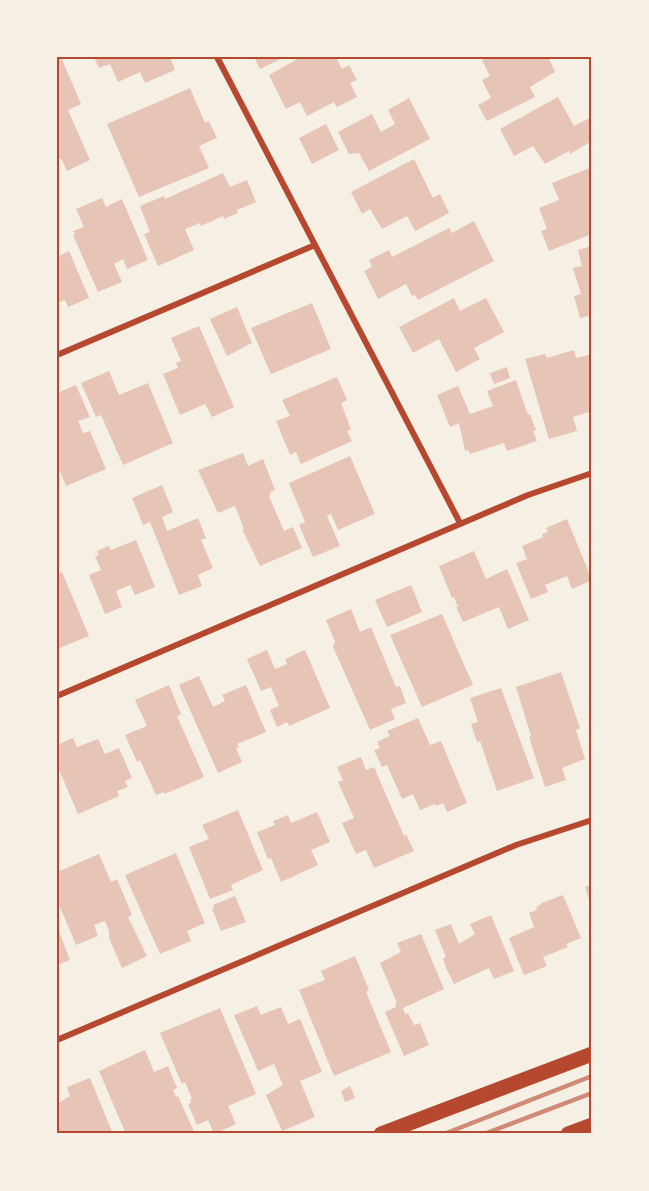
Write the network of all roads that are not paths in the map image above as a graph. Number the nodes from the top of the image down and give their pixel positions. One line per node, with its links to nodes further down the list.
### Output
1 (217, 57): 2 (street)
2 (315, 245): 3 (street); 5 (street)
3 (57, 355)
4 (592, 473): 5 (street)
5 (460, 523): 6 (street)
6 (57, 696)
7 (592, 820): 8 (street)
8 (57, 1040)
9 (592, 1054): 11 (main road)
10 (592, 1125): 12 (main road)
11 (381, 1134)
12 (568, 1134)

